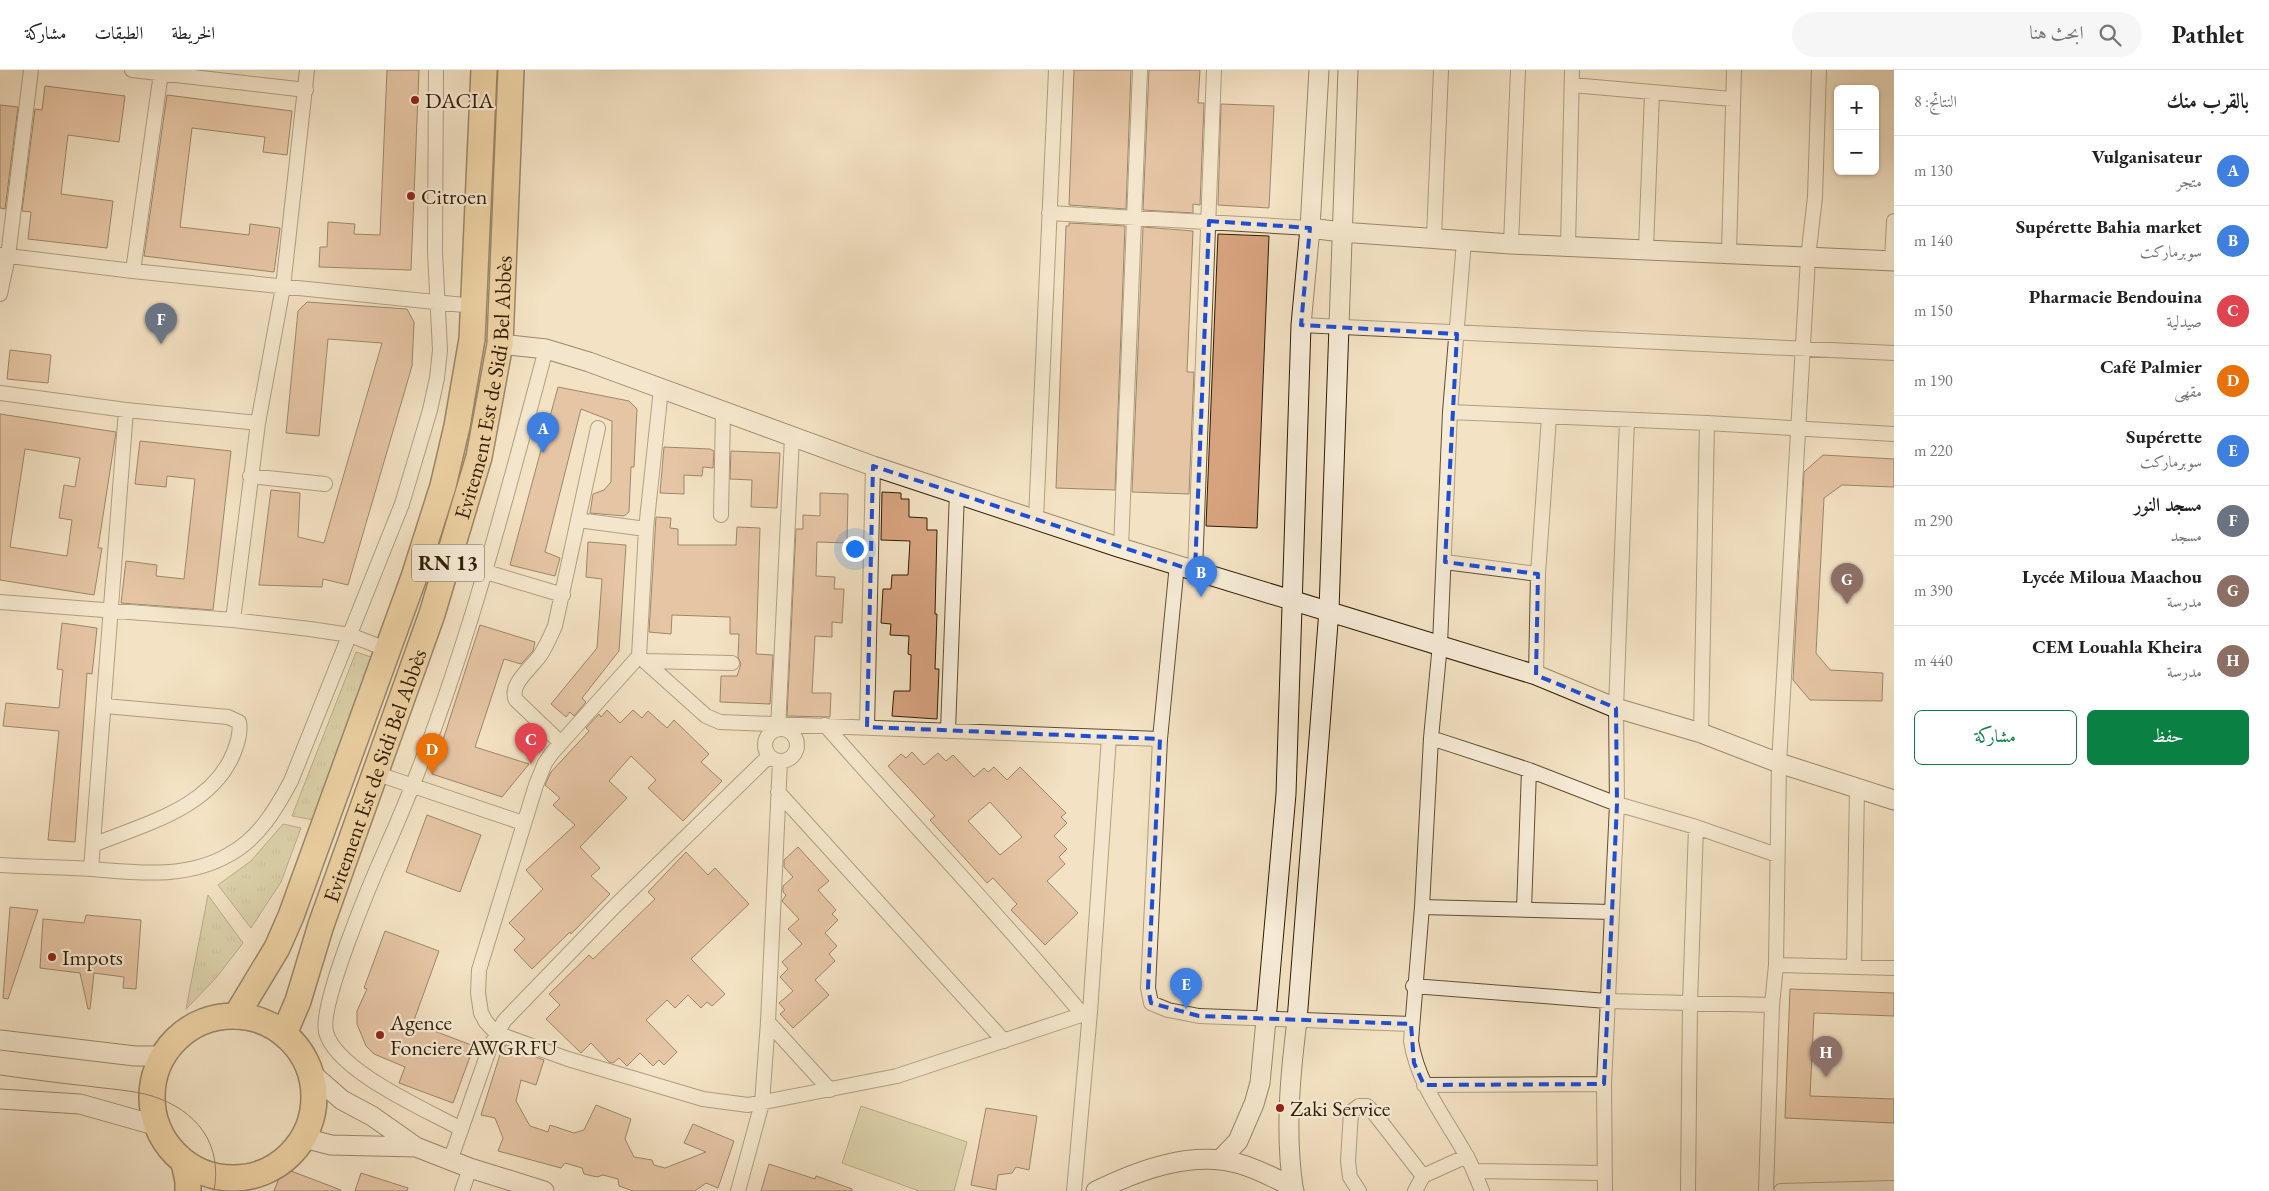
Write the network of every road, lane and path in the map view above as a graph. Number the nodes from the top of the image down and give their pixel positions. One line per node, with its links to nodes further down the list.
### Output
1 (32, 70): 34 (street)
2 (132, 70): 17 (street)
3 (307, 70): 19 (street)
4 (436, 70): 40 (street)
5 (484, 70): 41 (highway, Evitement Est de Sidi Bel Abbès / RN 13)
6 (511, 70): 45 (highway, Evitement Est de Sidi Bel Abbès / RN 13)
7 (1056, 70): 22 (street)
8 (1140, 70): 23 (street)
9 (1214, 70): 24 (street)
10 (1319, 70): 26 (main road)
11 (1348, 70): 27 (main road)
12 (1441, 70): 28 (street)
13 (1518, 70): 30 (street)
14 (1572, 70): 18 (street)
15 (1734, 70): 21 (street)
16 (1819, 70): 35 (street)
17 (161, 73): 19 (street); 37 (street)
18 (1572, 85): 20 (street); 31 (street)
19 (306, 90): 38 (street)
20 (1652, 92): 21 (street); 32 (street)
21 (1732, 99): 33 (street)
22 (1049, 214): 23 (street); 67 (street)
23 (1134, 217): 24 (street); 70 (street)
24 (1209, 220): 26 (street); 73 (street)
25 (1894, 221): 36 (street)
26 (1310, 228): 27 (main road); 42 (main road)
27 (1341, 232): 28 (main road); 43 (main road)
28 (1434, 237): 29 (main road)
29 (1464, 241): 30 (main road); 44 (street)
30 (1511, 244): 31 (main road)
31 (1568, 246): 32 (main road)
32 (1646, 248): 33 (main road)
33 (1729, 252): 35 (main road)
34 (4, 255): 37 (street); 39 (street)
35 (1808, 258): 36 (main road); 46 (street)
36 (1893, 261)
37 (133, 271): 38 (street)
38 (284, 287): 40 (street); 56 (street)
39 (0, 294)
40 (437, 303): 41 (street); 82 (street)
41 (474, 306): 84 (highway, Evitement Est de Sidi Bel Abbès / RN 13)
42 (1301, 325): 43 (street); 77 (main road)
43 (1338, 328): 44 (street); 80 (main road)
44 (1456, 334): 46 (street); 53 (street)
45 (500, 344): 47 (main road); 102 (highway, Evitement Est de Sidi Bel Abbès / RN 13)
46 (1804, 348): 48 (street); 59 (street)
47 (546, 349): 49 (main road); 74 (street)
48 (1894, 352)
49 (661, 389): 52 (main road); 69 (street)
50 (0, 393): 51 (street)
51 (126, 410): 56 (street); 79 (street)
52 (723, 412): 61 (main road); 66 (street)
53 (1450, 412): 54 (street); 71 (street)
54 (1549, 417): 55 (street); 75 (street)
55 (1627, 420): 57 (street); 89 (street)
56 (258, 423): 63 (street)
57 (1707, 423): 59 (street); 94 (street)
58 (598, 428): 68 (street)
59 (1798, 429): 60 (street); 100 (street)
60 (1894, 434)
61 (792, 437): 62 (main road); 91 (street)
62 (873, 466): 65 (main road); 92 (street)
63 (250, 476): 64 (street); 81 (street)
64 (325, 484)
65 (957, 492): 67 (main road); 93 (street)
66 (721, 515)
67 (1036, 519): 70 (main road)
68 (578, 520): 69 (street); 76 (street)
69 (646, 530): 85 (street)
70 (1121, 548): 72 (main road)
71 (1445, 562): 75 (street); 83 (street)
72 (1177, 564): 73 (main road); 97 (street)
73 (1195, 571): 77 (main road)
74 (486, 572): 76 (street); 103 (street)
75 (1538, 574): 87 (street)
76 (563, 595): 98 (street)
77 (1294, 601): 80 (main road); 126 (main road)
78 (0, 602): 79 (street)
79 (110, 610): 81 (street); 88 (street)
80 (1329, 610): 83 (main road); 127 (main road)
81 (233, 620): 82 (street)
82 (350, 635): 84 (street); 113 (street)
83 (1440, 644): 87 (main road); 96 (street)
84 (386, 649): 125 (highway, Evitement Est de Sidi Bel Abbès / RN 13)
85 (642, 659): 86 (street); 91 (street); 98 (street)
86 (732, 663)
87 (1536, 675): 89 (main road)
88 (105, 706): 110 (street); 110 (street)
89 (1616, 708): 94 (main road); 107 (street)
90 (825, 725): 91 (street); 92 (street); 124 (street)
91 (778, 726): 99 (street); 99 (street)
92 (867, 727): 93 (street)
93 (948, 730): 95 (street)
94 (1701, 733): 100 (main road)
95 (1110, 737): 97 (street); 124 (street)
96 (1431, 738): 101 (street); 114 (street)
97 (1160, 739): 126 (street)
98 (561, 743): 108 (street)
99 (774, 759): 105 (street); 130 (street)
100 (1779, 763): 104 (main road); 111 (street)
101 (1529, 770): 107 (street); 115 (street)
102 (375, 773): 103 (street); 131 (highway, Evitement Est de Sidi Bel Abbès / RN 13)
103 (414, 785): 108 (street); 142 (street)
104 (1857, 788): 106 (main road); 118 (street)
105 (778, 792): 128 (street); 133 (street)
106 (1894, 800)
107 (1617, 804): 109 (street); 116 (street)
108 (524, 823): 130 (street)
109 (1696, 828): 111 (street); 122 (street)
110 (93, 845): 113 (street)
111 (1777, 855): 117 (street)
112 (0, 865): 113 (street)
113 (91, 869)
114 (1422, 907): 115 (street); 120 (street)
115 (1524, 908): 116 (street)
116 (1611, 912): 121 (street)
117 (1776, 965): 118 (street); 123 (street)
118 (1854, 966): 119 (street)
119 (1894, 968)
120 (1414, 986): 121 (street); 129 (street)
121 (1607, 1001): 122 (street); 136 (street)
122 (1690, 1003): 123 (street); 166 (street)
123 (1772, 1005): 167 (street)
124 (1086, 1013): 133 (street); 160 (street)
125 (236, 1016): 131 (highway); 134 (highway)
126 (1266, 1020): 127 (street); 146 (main road)
127 (1297, 1021): 129 (street); 155 (main road)
128 (768, 1022): 138 (street); 140 (street)
129 (1411, 1024): 137 (street)
130 (496, 1033): 140 (street); 142 (street)
131 (284, 1034): 135 (highway)
132 (0, 1040): 134 (main road)
133 (1004, 1041): 138 (street)
134 (162, 1056): 141 (highway)
135 (311, 1073): 143 (highway); 144 (main road)
136 (1604, 1084): 137 (street); 151 (street)
137 (1424, 1085): 145 (street)
138 (830, 1090): 140 (street)
139 (0, 1099): 141 (main road)
140 (762, 1103): 159 (street)
141 (158, 1126): 148 (highway)
142 (461, 1129): 147 (street)
143 (304, 1138): 144 (main road); 153 (highway)
144 (416, 1147): 147 (main road)
145 (1467, 1156): 150 (street); 152 (street)
146 (1220, 1160): 155 (main road); 161 (main road)
147 (450, 1161): 149 (main road)
148 (184, 1163): 153 (highway); 156 (highway)
149 (470, 1168): 157 (street); 158 (main road)
150 (1474, 1172): 151 (street); 164 (street)
151 (1605, 1173): 165 (street)
152 (1423, 1176): 162 (street); 163 (street)
153 (245, 1184)
154 (1894, 1188): 168 (street)
155 (1293, 1189)
156 (188, 1191)
157 (462, 1191)
158 (544, 1191)
159 (738, 1191)
160 (1074, 1191)
161 (1096, 1191)
162 (1359, 1191)
163 (1415, 1191)
164 (1482, 1191)
165 (1605, 1191)
166 (1688, 1191)
167 (1766, 1191)
168 (1781, 1191)

